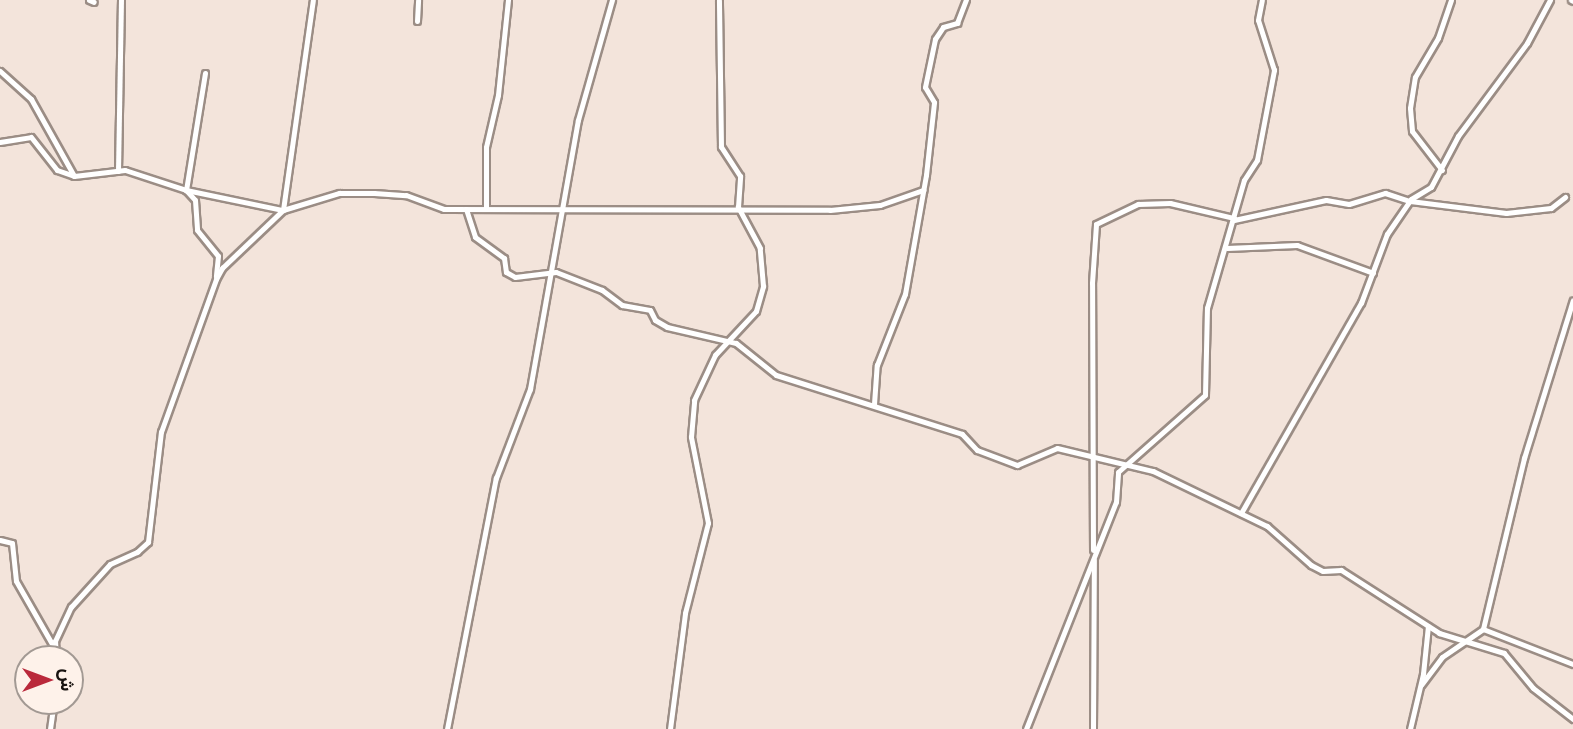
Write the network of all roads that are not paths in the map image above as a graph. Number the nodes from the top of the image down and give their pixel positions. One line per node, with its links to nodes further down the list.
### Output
1 (121, 0): 16 (street)
2 (313, 0): 26 (street)
3 (418, 0): 11 (street)
4 (508, 0): 24 (street)
5 (612, 0): 25 (street)
6 (719, 0): 22 (street)
7 (966, 0): 19 (street)
8 (1262, 0): 27 (street)
9 (1451, 0): 15 (street)
10 (1550, 0): 15 (street)
11 (417, 21)
12 (0, 71): 17 (street)
13 (205, 73): 18 (street)
14 (0, 142): 17 (street)
15 (1442, 170): 21 (street)
16 (118, 171): 17 (street); 18 (street)
17 (74, 176)
18 (187, 190): 26 (street); 31 (street)
19 (923, 190): 22 (street); 34 (street)
20 (1565, 197): 21 (street)
21 (1410, 201): 27 (street); 30 (street)
22 (738, 207): 25 (street); 33 (street)
23 (466, 209): 24 (street); 26 (street); 29 (street)
24 (486, 209): 25 (street)
25 (561, 209): 29 (street)
26 (283, 210): 31 (street)
27 (1234, 219): 28 (street); 35 (street)
28 (1227, 248): 30 (street); 36 (street)
29 (549, 270): 33 (street); 48 (street)
30 (1373, 274): 37 (street)
31 (216, 279): 44 (street)
32 (1573, 300): 41 (street)
33 (728, 341): 34 (street); 49 (street)
34 (874, 404): 35 (street)
35 (1091, 454): 36 (street); 39 (street)
36 (1126, 462): 37 (street); 39 (street)
37 (1241, 513): 40 (street)
38 (0, 540): 43 (street)
39 (1094, 555): 50 (street); 51 (street)
40 (1428, 626): 42 (street); 46 (street)
41 (1483, 629): 42 (street); 45 (street)
42 (1469, 642): 46 (street); 47 (street)
43 (52, 645)
44 (55, 645)
45 (1573, 664)
46 (1421, 685): 52 (street)
47 (1573, 719)
48 (447, 729)
49 (670, 729)
50 (1026, 729)
51 (1093, 729)
52 (1410, 729)

